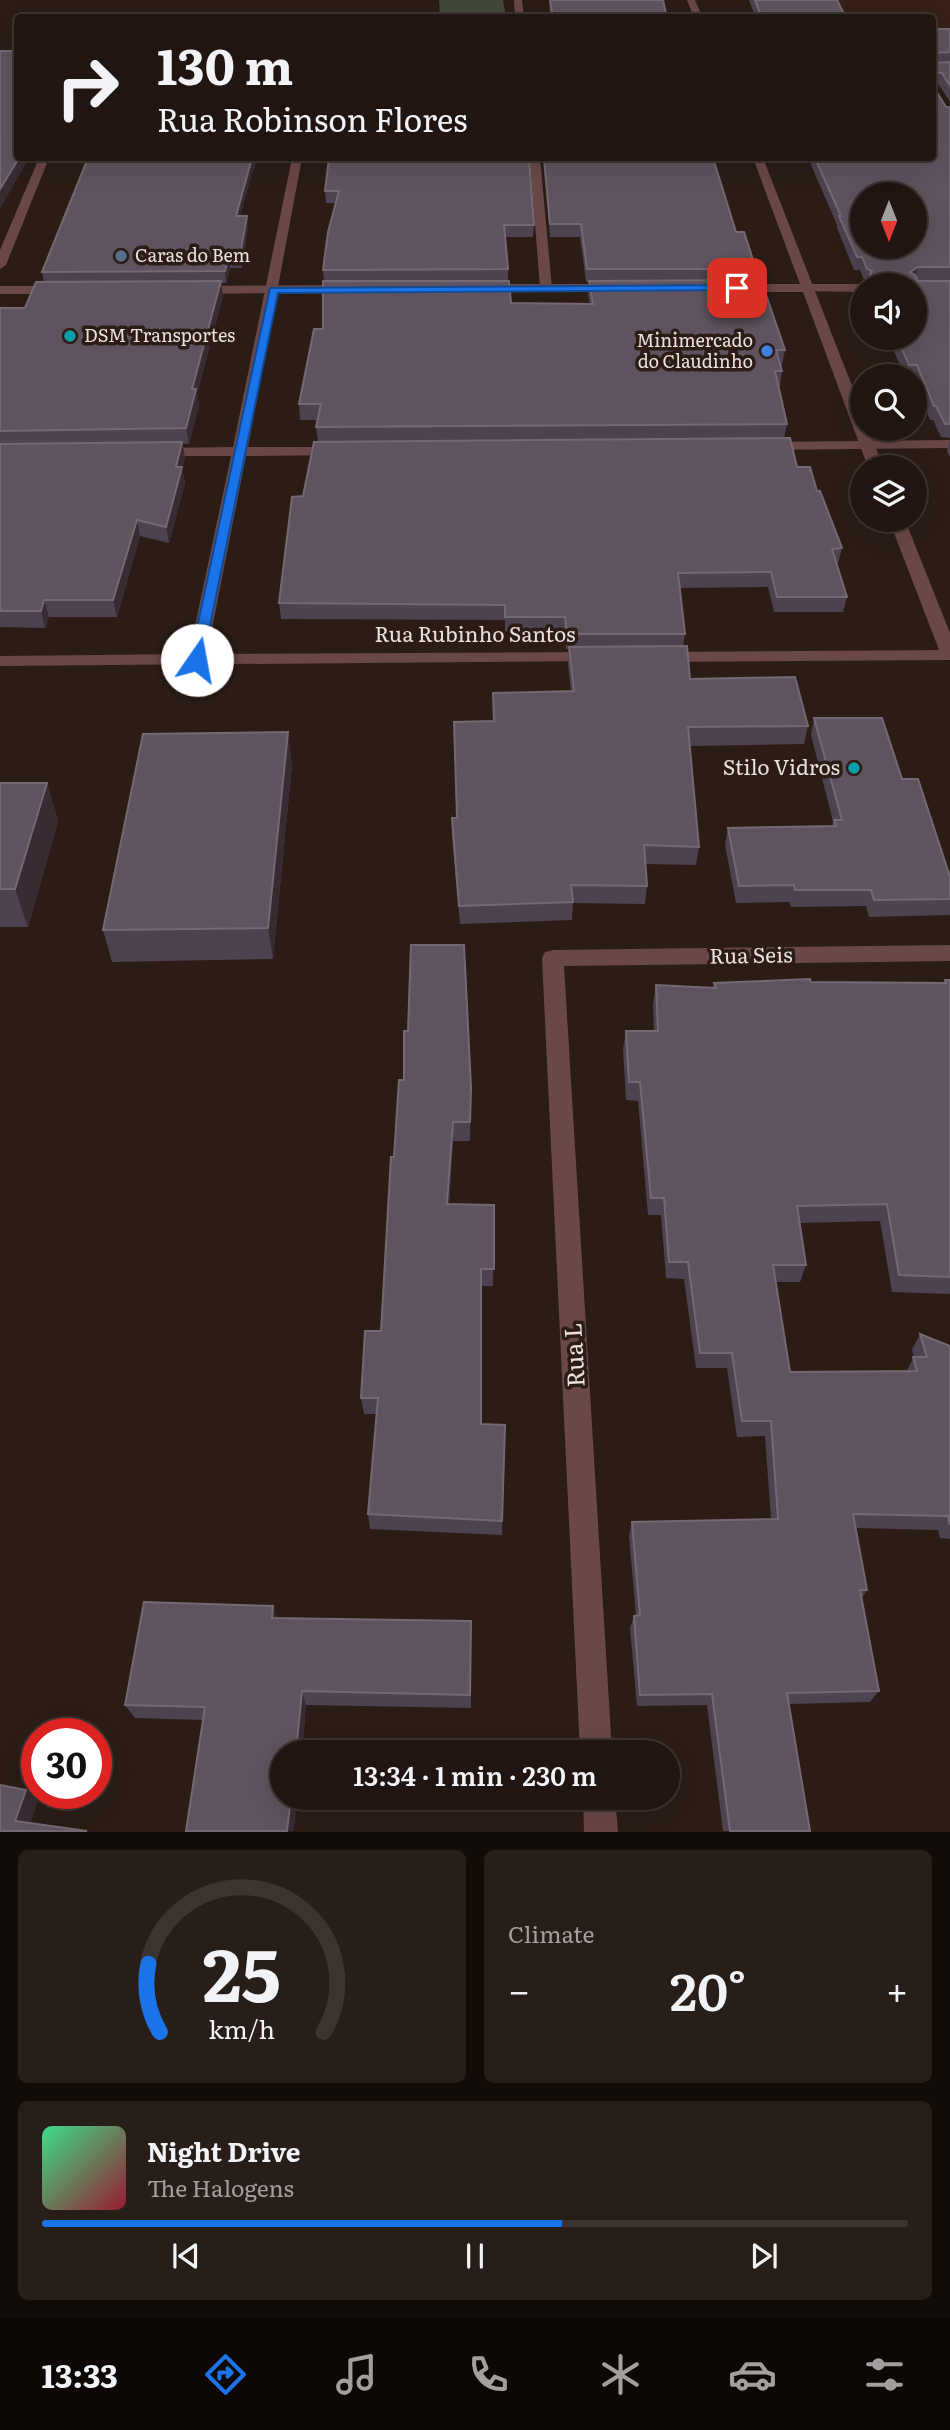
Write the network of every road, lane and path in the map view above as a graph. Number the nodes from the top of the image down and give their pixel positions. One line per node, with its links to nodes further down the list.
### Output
1 (43, 161): 5 (street)
2 (297, 161): 16 (street)
3 (535, 161): 7 (street)
4 (759, 161): 10 (street)
5 (0, 265)
6 (464, 288): 7 (street)
7 (546, 288): 8 (street)
8 (628, 288)
9 (723, 288): 10 (street)
10 (808, 288): 11 (street); 17 (street)
11 (850, 288)
12 (369, 289): 16 (street)
13 (0, 290): 14 (street)
14 (68, 290)
15 (178, 290): 16 (street)
16 (273, 290): 21 (street)
17 (867, 444): 18 (street); 19 (street); 23 (street)
18 (950, 444)
19 (742, 446)
20 (351, 451): 21 (street)
21 (240, 452): 22 (street); 28 (street)
22 (146, 453)
23 (871, 455)
24 (902, 532): 25 (street)
25 (950, 655): 27 (street)
26 (615, 657): 28 (street, Rua Rubinho Santos)
27 (643, 657)
28 (197, 660): 29 (street, Rua Rubinho Santos)
29 (0, 662)
30 (950, 953): 31 (street, Rua Seis)
31 (553, 958): 32 (street, Rua L)
32 (595, 1740)
33 (600, 1810): 34 (street)
34 (601, 1832)

